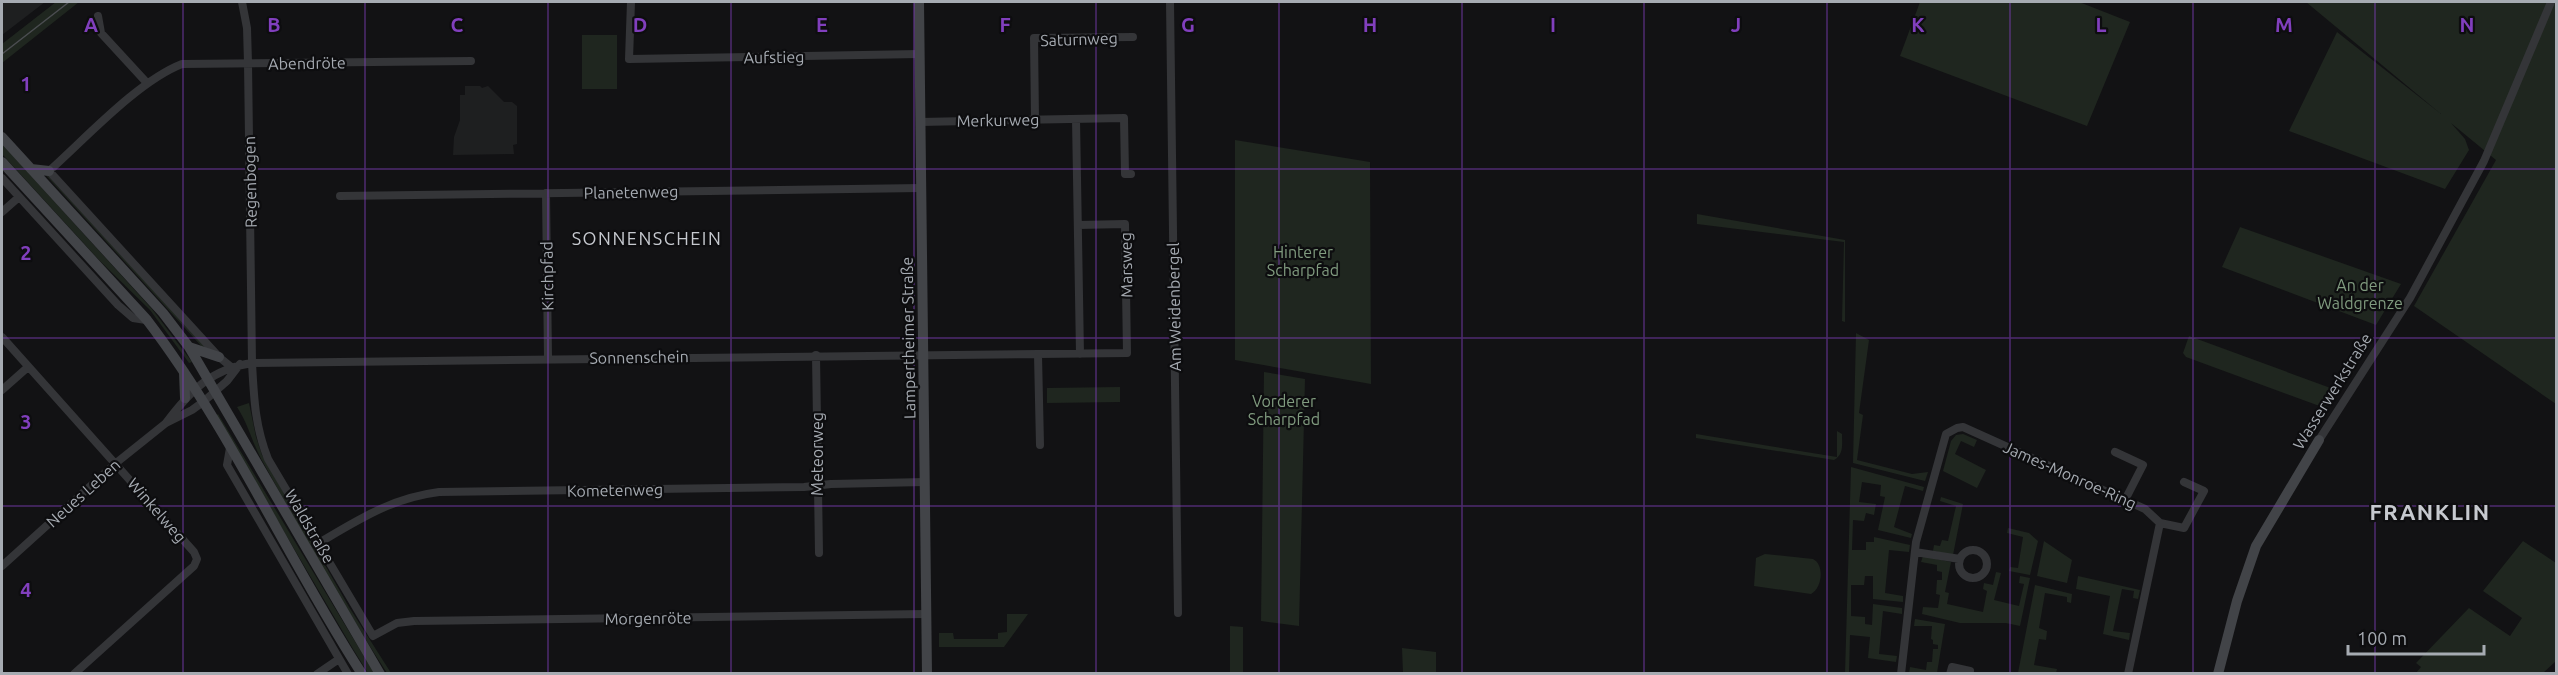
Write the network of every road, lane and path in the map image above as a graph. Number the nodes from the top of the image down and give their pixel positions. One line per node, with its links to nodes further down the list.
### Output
1 (242, 2): 10 (street, Regenbogen)
2 (631, 2): 8 (street, Aufstieg)
3 (919, 2): 8 (main road, Lampertheimer Straße)
4 (1170, 2): 64 (street, Am Weidenbergel)
5 (2551, 2): 49 (street, Wasserwerkstraße)
6 (98, 16): 11 (street)
7 (1133, 37): 13 (street, Saturnweg)
8 (919, 54): 14 (main road, Lampertheimer Straße)
9 (471, 61): 10 (street, Abendröte)
10 (248, 63): 11 (street, Abendröte); 37 (street, Regenbogen)
11 (147, 83): 18 (street, Abendröte)
12 (1076, 119): 13 (street, Merkurweg); 19 (street, Merkurweg); 26 (street)
13 (1035, 120): 14 (street, Merkurweg)
14 (920, 122): 21 (main road, Lampertheimer Straße)
15 (2, 137): 17 (main road, Waldstraße)
16 (2, 162): 27 (main road, Waldstraße)
17 (31, 169): 18 (main road); 29 (main road, Waldstraße)
18 (49, 171): 35 (street)
19 (1131, 174)
20 (2, 178): 24 (street, Waldstraße)
21 (921, 188): 22 (street, Planetenweg); 31 (main road, Lampertheimer Straße)
22 (546, 193): 23 (street, Planetenweg); 36 (street, Kirchpfad)
23 (340, 196)
24 (19, 197): 25 (street); 27 (street, Waldstraße)
25 (2, 213)
26 (1078, 225): 30 (street, Marsweg); 32 (street)
27 (147, 320): 41 (main road, Waldstraße)
28 (2, 337): 40 (street, Winkelweg)
29 (189, 347): 35 (main road); 42 (main road, Waldstraße)
30 (1127, 353): 32 (street, Sonnenschein)
31 (923, 354): 33 (street, Sonnenschein); 34 (street, Sonnenschein); 54 (main road, Lampertheimer Straße)
32 (1080, 354): 33 (street, Sonnenschein)
33 (1038, 355): 50 (street)
34 (816, 356): 36 (street, Sonnenschein); 56 (street, Meteorweg)
35 (219, 357): 39 (street)
36 (548, 358): 37 (street, Sonnenschein)
37 (252, 363): 38 (street, Sonnenschein); 59 (street, Waldstraße)
38 (240, 364): 39 (street, Sonnenschein); 45 (street)
39 (230, 366): 42 (street, Sonnenschein)
40 (28, 367): 43 (street); 53 (street, Winkelweg)
41 (184, 371): 44 (main road, Waldstraße); 46 (main road)
42 (209, 380): 44 (street); 45 (main road, Waldstraße)
43 (2, 390)
44 (196, 390): 46 (street, Neues Leben); 47 (main road, Waldstraße)
45 (216, 391): 47 (street); 72 (main road, Waldstraße)
46 (185, 398): 48 (street, Neues Leben)
47 (203, 402): 48 (street, Neues Leben); 51 (main road, Waldstraße)
48 (166, 423): 53 (street, Neues Leben)
49 (2319, 440): 78 (main road, Wasserwerkstraße)
50 (1040, 445)
51 (230, 448): 67 (street, Waldstraße); 71 (main road, Waldstraße)
52 (2115, 452): 57 (street)
53 (116, 463): 63 (street, Neues Leben); 68 (street, Winkelweg)
54 (925, 482): 56 (street, Kometenweg); 65 (main road, Lampertheimer Straße)
55 (2184, 482): 58 (street)
56 (818, 485): 59 (street, Kometenweg); 61 (street, Meteorweg)
57 (2125, 500): 58 (street, James-Monroe-Ring); 60 (street, James-Monroe-Ring)
58 (2160, 523): 77 (street)
59 (317, 544): 66 (street, Waldstraße)
60 (1915, 552): 62 (street); 74 (street, James-Monroe-Ring)
61 (819, 553)
62 (1960, 559)
63 (2, 566)
64 (1178, 613)
65 (926, 614): 66 (street, Morgenröte); 73 (main road, Lampertheimer Straße)
66 (373, 636)
67 (339, 659): 69 (street); 70 (street, Waldstraße)
68 (74, 674)
69 (317, 674)
70 (348, 674)
71 (363, 674)
72 (380, 674)
73 (927, 674)
74 (1901, 674)
75 (1950, 674): 76 (street)
76 (1969, 674)
77 (2128, 674)
78 (2217, 674)

